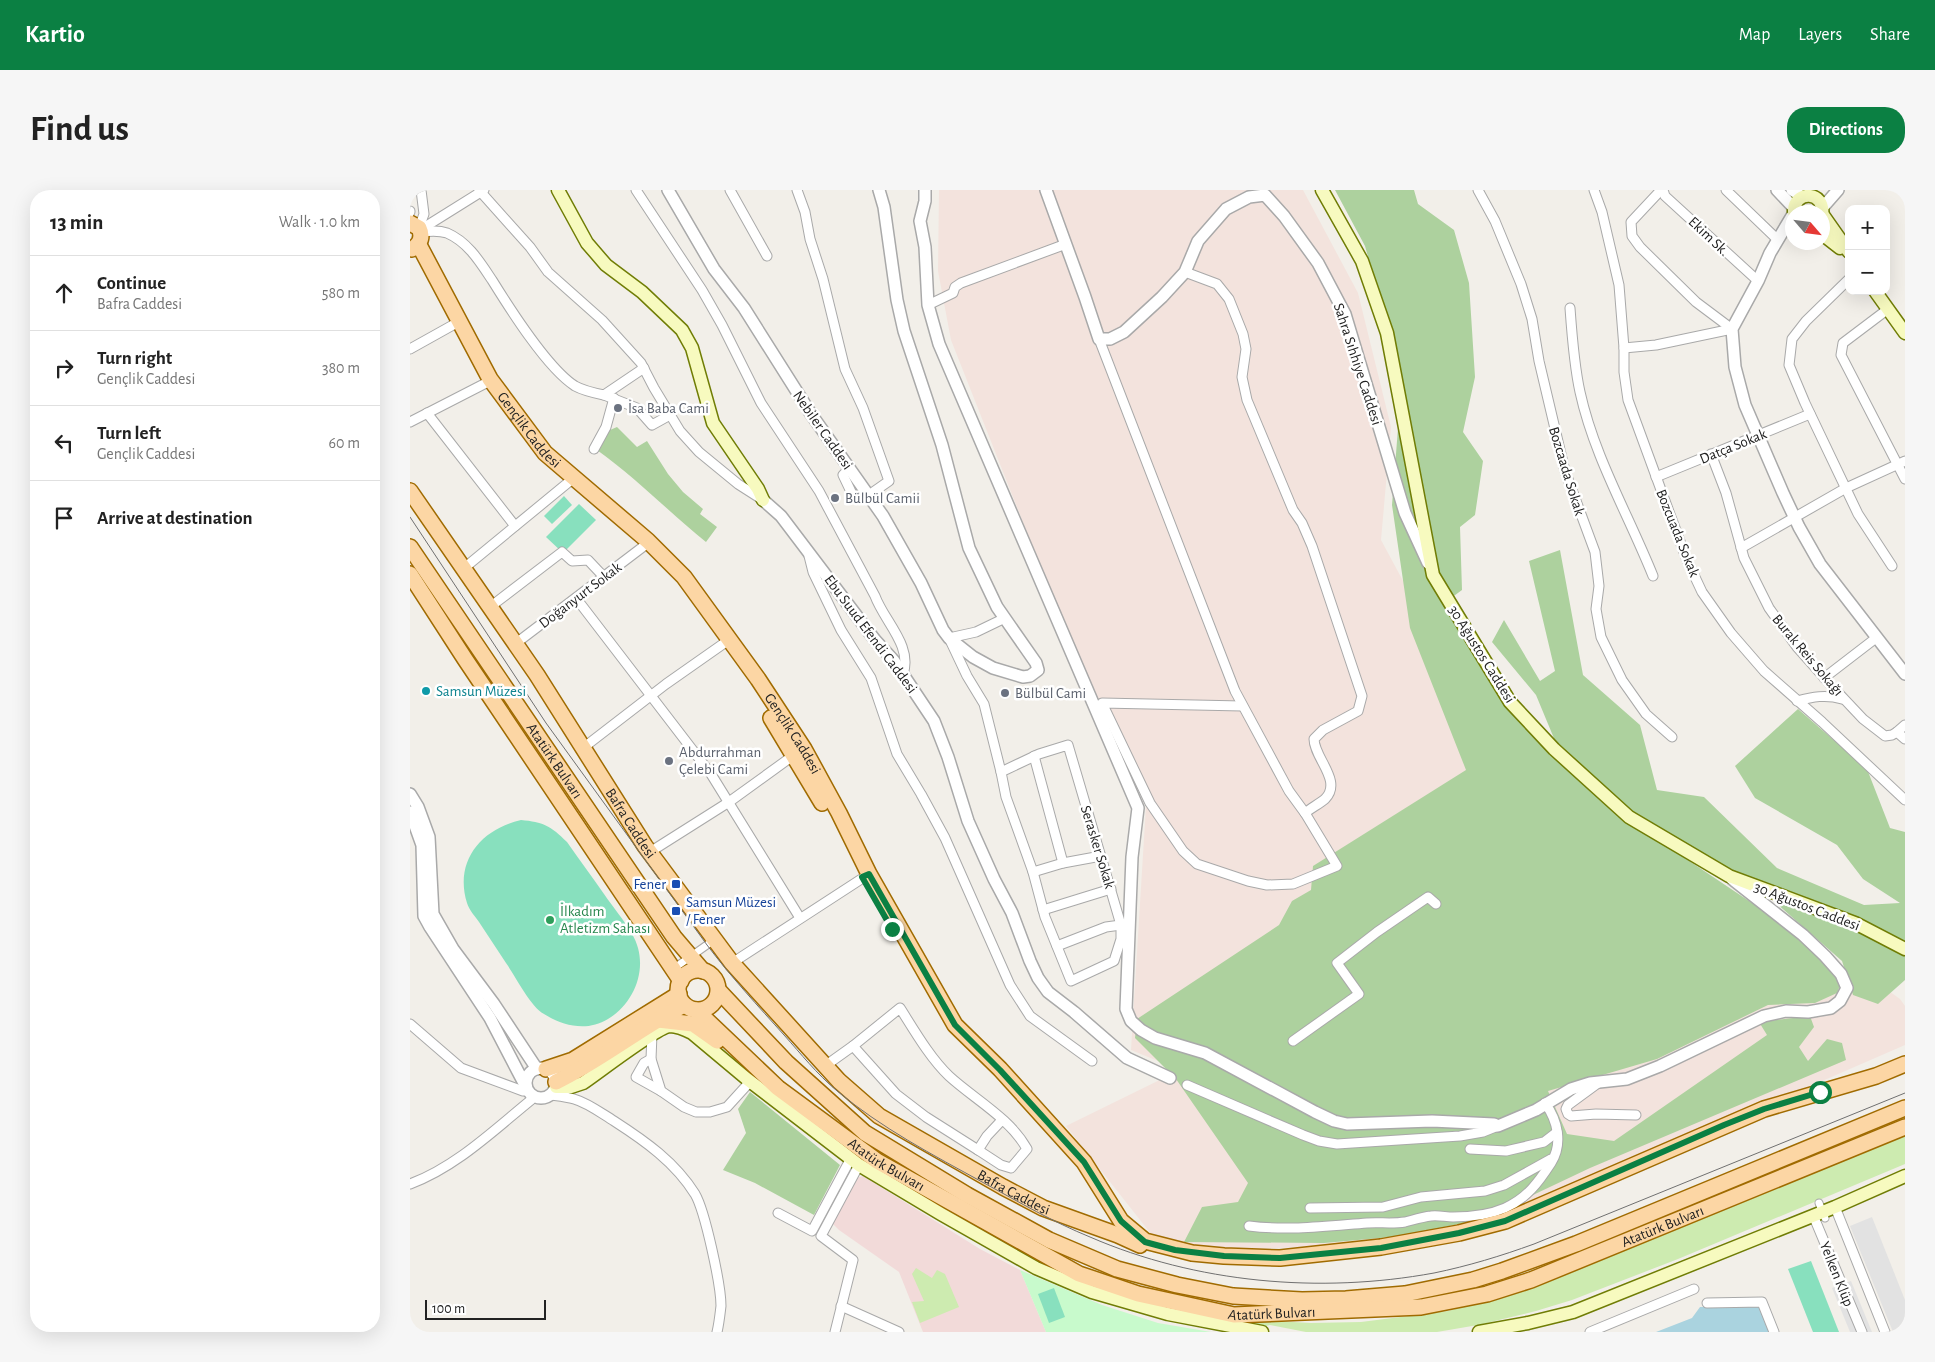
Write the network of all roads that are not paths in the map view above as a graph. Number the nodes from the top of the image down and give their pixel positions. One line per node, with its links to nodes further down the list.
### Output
1 (421, 190): 27 (street)
2 (558, 190): 67 (main road, Ebu Suud Efendi Caddesi)
3 (636, 190): 87 (street)
4 (668, 190): 59 (street, Nebiler Caddesi)
5 (730, 190): 33 (street)
6 (797, 190): 65 (street)
7 (879, 190): 82 (street)
8 (925, 190): 38 (street)
9 (1046, 190): 30 (street)
10 (1322, 190): 77 (main road, 30 Ağustos Caddesi)
11 (1478, 190): 96 (street, Bozcaada Sokak)
12 (1594, 190): 45 (street, Bozcuada Sokak)
13 (1662, 190): 35 (street, Ekim Sk.); 42 (street)
14 (1726, 190): 28 (street)
15 (1777, 190): 20 (street)
16 (1838, 190): 23 (street)
17 (482, 191): 27 (street); 47 (street)
18 (1266, 193): 34 (street, Sahra Sıhhiye Caddesi); 77 (street, Sahra Sıhhiye Caddesi)
19 (1805, 193): 21 (main road); 22 (main road)
20 (1789, 205)
21 (1796, 205)
22 (1821, 205)
23 (1828, 205)
24 (1830, 223): 31 (main road)
25 (1785, 228): 28 (street)
26 (1785, 233): 28 (street)
27 (416, 236): 41 (main road, Gençlik Caddesi); 49 (street); 111 (main road, Gençlik Caddesi)
28 (1780, 237): 35 (street)
29 (1830, 240): 32 (main road)
30 (1066, 244): 38 (street); 44 (street)
31 (1847, 250)
32 (1845, 251)
33 (766, 256)
34 (1185, 272): 44 (street, Sahra Sıhhiye Caddesi); 106 (street)
35 (1758, 281): 42 (street)
36 (1845, 283): 52 (street)
37 (1878, 295): 40 (main road)
38 (928, 305): 149 (street)
39 (1570, 308): 79 (street)
40 (1888, 310): 43 (main road); 58 (street)
41 (453, 325): 46 (street); 48 (main road, Gençlik Caddesi)
42 (1732, 329): 45 (street); 55 (street)
43 (1905, 333)
44 (1099, 339): 93 (street)
45 (1624, 348): 60 (street, Bozcuada Sokak)
46 (410, 349)
47 (644, 368): 49 (street); 53 (street)
48 (486, 383): 51 (street); 62 (main road, Gençlik Caddesi)
49 (604, 395): 50 (street)
50 (614, 398): 53 (street); 56 (street)
51 (427, 413): 54 (street); 69 (street)
52 (1810, 414): 55 (street, Datça Sokak); 63 (street)
53 (670, 415): 67 (street)
54 (410, 422)
55 (1758, 435): 57 (street, Datça Sokak); 68 (street)
56 (594, 449)
57 (1711, 454): 60 (street, Datça Sokak); 72 (street, Burak Reis Sokağı)
58 (1901, 463): 61 (street); 63 (street)
59 (850, 468): 65 (street, Nebiler Caddesi); 66 (street)
60 (1656, 477): 92 (street, Bozcuada Sokak)
61 (1905, 479)
62 (570, 480): 69 (street); 70 (main road, Gençlik Caddesi)
63 (1846, 488): 68 (street); 74 (street)
64 (410, 491): 75 (main road, Bafra Caddesi)
65 (869, 495): 83 (street, Nebiler Caddesi)
66 (853, 496)
67 (763, 500): 73 (street, Ebu Suud Efendi Caddesi)
68 (1795, 517): 72 (street); 84 (street)
69 (515, 526): 75 (street)
70 (644, 546): 78 (street, Doğanyurt Sokak); 86 (main road, Gençlik Caddesi)
71 (410, 547): 121 (main road, Atatürk Bulvarı)
72 (1741, 548): 89 (street, Burak Reis Sokağı)
73 (809, 553): 87 (street, Ebu Suud Efendi Caddesi); 132 (street)
74 (1892, 566)
75 (463, 569): 81 (main road, Bafra Caddesi)
76 (410, 574): 125 (main road, Atatürk Bulvarı)
77 (1433, 575): 112 (main road, 30 Ağustos Caddesi)
78 (604, 576): 80 (street, Doğanyurt Sokak); 81 (street)
79 (1653, 576)
80 (576, 598): 85 (street, Doğanyurt Sokak); 90 (street)
81 (490, 608): 85 (main road, Bafra Caddesi)
82 (1005, 618): 83 (street); 83 (street, Nebiler Caddesi)
83 (949, 638): 101 (street)
84 (1876, 638): 88 (street); 89 (street)
85 (515, 644): 98 (main road, Bafra Caddesi)
86 (723, 644): 90 (street); 99 (main road, Gençlik Caddesi)
87 (903, 674): 137 (street, Ebu Suud Efendi Caddesi)
88 (1905, 674)
89 (1824, 678): 91 (street, Burak Reis Sokağı)
90 (652, 695): 98 (street); 104 (street)
91 (1845, 700): 92 (street); 95 (street, Burak Reis Sokağı)
92 (1796, 701): 103 (street, Bozcuada Sokak)
93 (1242, 706): 106 (street); 106 (street)
94 (1905, 725): 95 (street)
95 (1897, 732): 97 (street)
96 (1672, 737)
97 (1905, 739)
98 (583, 748): 107 (main road, Bafra Caddesi)
99 (794, 755): 104 (street); 111 (main road, Gençlik Caddesi)
100 (1034, 756): 101 (street); 108 (street, Serasker Sokak); 109 (street)
101 (1001, 772): 110 (street)
102 (410, 794): 136 (street)
103 (1905, 800)
104 (729, 802): 107 (street); 116 (street)
105 (410, 812): 143 (street)
106 (1305, 813)
107 (650, 852): 118 (main road, Bafra Caddesi)
108 (1101, 856): 109 (street); 113 (street, Serasker Sokak)
109 (1063, 863): 110 (street)
110 (1033, 872): 115 (street)
111 (866, 875): 116 (street); 133 (main road, Gençlik Caddesi); 164 (main road, Gençlik Caddesi)
112 (1729, 876): 120 (main road, 30 Ağustos Caddesi); 139 (street)
113 (1111, 889): 115 (street); 117 (street, Serasker Sokak)
114 (1436, 904): 129 (street)
115 (1043, 910): 119 (street)
116 (800, 918): 122 (street)
117 (1122, 925): 119 (street); 119 (street, Serasker Sokak)
118 (714, 940): 121 (street); 122 (main road, Bafra Caddesi)
119 (1056, 946)
120 (1905, 949)
121 (691, 957): 123 (main road, Atatürk Bulvarı); 125 (street)
122 (732, 963): 134 (main road, Bafra Caddesi)
123 (704, 971): 124 (main road, Atatürk Bulvarı); 125 (main road)
124 (719, 991): 125 (main road); 146 (main road, Atatürk Bulvarı)
125 (682, 992): 126 (main road); 136 (main road); 142 (main road, Atatürk Bulvarı)
126 (657, 1020): 141 (main road); 142 (main road)
127 (410, 1024): 143 (street)
128 (652, 1034): 131 (street); 138 (main road); 141 (main road)
129 (1293, 1041)
130 (853, 1046): 134 (street); 148 (street); 153 (street)
131 (650, 1058): 144 (street); 144 (street)
132 (1092, 1061)
133 (1905, 1064)
134 (825, 1066): 164 (main road, Bafra Caddesi)
135 (1905, 1068): 164 (main road, Bafra Caddesi)
136 (541, 1069): 141 (street); 143 (street)
137 (1170, 1078)
138 (748, 1079): 144 (street); 155 (main road)
139 (1598, 1083): 145 (street); 147 (street)
140 (1187, 1085): 149 (street)
141 (555, 1088): 143 (street); 170 (street)
142 (778, 1088): 150 (main road, Atatürk Bulvarı)
143 (528, 1091): 157 (street)
144 (661, 1091)
145 (1545, 1104): 149 (street); 151 (street)
146 (1905, 1108)
147 (1636, 1115)
148 (1002, 1120): 153 (street); 153 (street)
149 (1498, 1126)
150 (1905, 1127)
151 (1557, 1132): 152 (street); 154 (street)
152 (1470, 1149)
153 (978, 1150)
154 (1555, 1156): 159 (street); 162 (street)
155 (855, 1162): 163 (street); 165 (street); 173 (main road)
156 (1905, 1176): 158 (main road)
157 (410, 1184)
158 (1835, 1207): 160 (main road); 178 (street)
159 (1310, 1208)
160 (1820, 1212): 169 (main road); 177 (street, Yelken Klüp)
161 (778, 1213): 163 (street)
162 (1249, 1226)
163 (812, 1231): 165 (street)
164 (1118, 1235)
165 (821, 1236): 168 (street)
166 (1694, 1289): 175 (street)
167 (1707, 1303): 176 (street)
168 (841, 1306): 171 (street); 172 (street)
169 (1529, 1328): 174 (main road)
170 (717, 1332)
171 (834, 1332)
172 (899, 1332)
173 (1262, 1332)
174 (1479, 1332)
175 (1590, 1332)
176 (1774, 1332)
177 (1862, 1332)
178 (1885, 1332)

